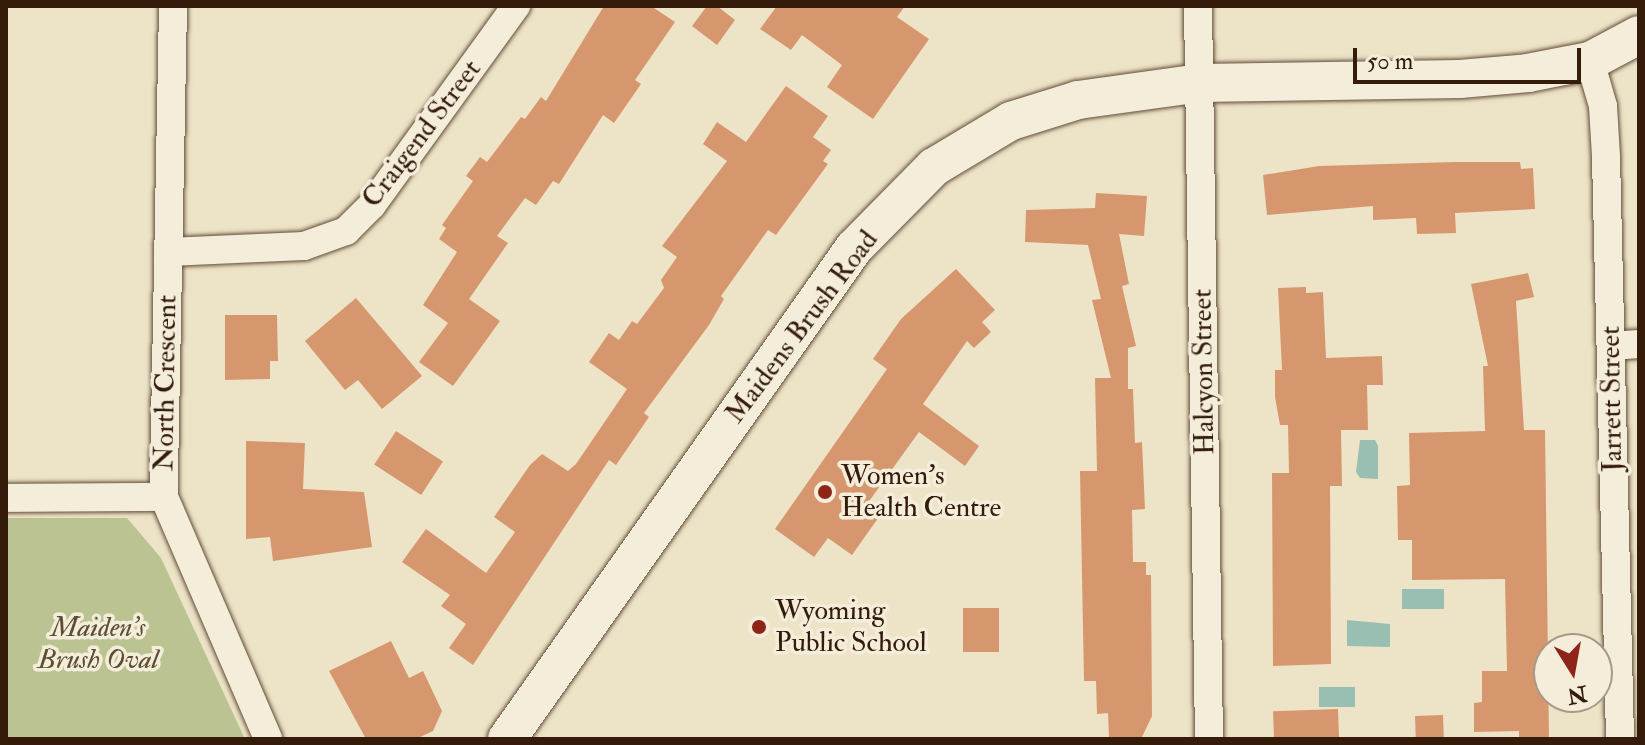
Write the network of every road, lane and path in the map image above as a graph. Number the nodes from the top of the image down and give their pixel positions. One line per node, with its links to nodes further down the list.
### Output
1 (173, 6): 7 (street, North Crescent)
2 (516, 6): 7 (street, Craigend Street)
3 (1198, 6): 6 (street, Halcyon Street)
4 (1639, 35): 5 (street, Maidens Brush Road)
5 (1590, 61): 6 (street, Maidens Brush Road); 9 (street, Jarrett Street)
6 (1200, 83): 13 (street, Maidens Brush Road); 14 (street, Halcyon Street)
7 (168, 252): 10 (street, North Crescent)
8 (1639, 344): 9 (street)
9 (1611, 346): 15 (street, Jarrett Street)
10 (164, 497): 11 (street); 12 (street, North Crescent)
11 (6, 498)
12 (268, 739)
13 (507, 739)
14 (1209, 739)
15 (1620, 739)

